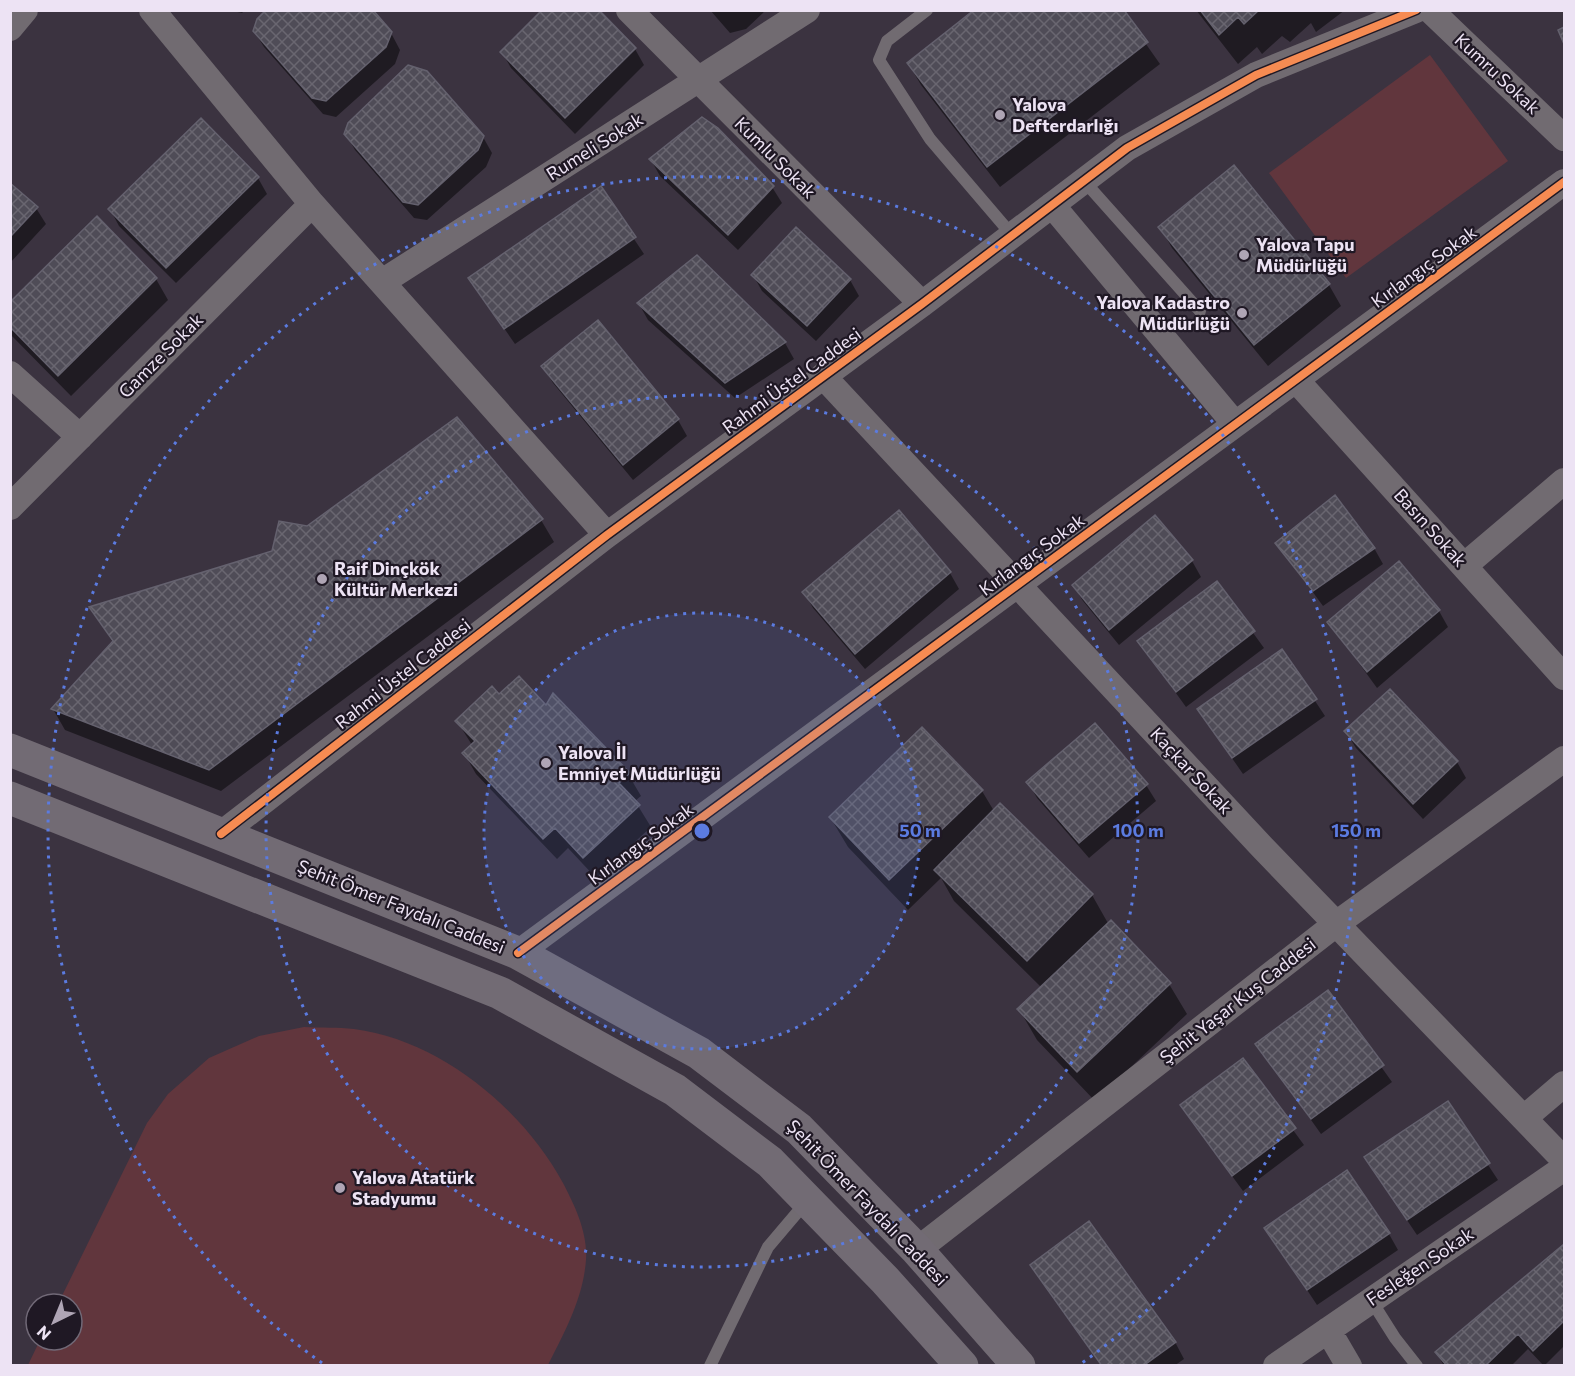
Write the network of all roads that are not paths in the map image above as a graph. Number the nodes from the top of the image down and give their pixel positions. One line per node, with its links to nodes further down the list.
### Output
1 (25, 10): 8 (street)
2 (152, 10): 13 (street)
3 (629, 10): 9 (street, Kumlu Sokak)
4 (807, 10): 9 (street, Rumeli Sokak)
5 (927, 10): 15 (lane)
6 (1416, 10): 11 (street, Rahmi Üstel Caddesi)
7 (1430, 10): 10 (street, Kumru Sokak)
8 (10, 28)
9 (699, 81): 16 (street, Rumeli Sokak); 17 (street, Kumlu Sokak)
10 (1564, 138)
11 (1084, 181): 14 (street, Rahmi Üstel Caddesi); 18 (lane)
12 (1564, 182): 21 (street, Kırlangıç Sokak)
13 (312, 204): 16 (street); 23 (street, Gamze Sokak)
14 (1052, 205): 15 (street, Rahmi Üstel Caddesi); 22 (street)
15 (1012, 235): 17 (street, Rahmi Üstel Caddesi)
16 (382, 282): 26 (street)
17 (922, 304): 20 (street, Rahmi Üstel Caddesi)
18 (1200, 311)
19 (10, 374): 23 (street)
20 (823, 376): 26 (street, Rahmi Üstel Caddesi); 28 (street, Kaçkar Sokak)
21 (1296, 380): 22 (street, Kırlangıç Sokak); 27 (street, Basın Sokak)
22 (1235, 424): 28 (street, Kırlangıç Sokak)
23 (80, 437): 25 (street, Gamze Sokak)
24 (1564, 481): 27 (street)
25 (10, 507)
26 (607, 535): 33 (street, Rahmi Üstel Caddesi)
27 (1464, 566): 29 (street, Basın Sokak)
28 (1017, 585): 34 (street, Kaçkar Sokak); 35 (street, Kırlangıç Sokak)
29 (1564, 676)
30 (10, 750): 33 (main road, Şehit Ömer Faydalı Caddesi)
31 (1564, 759): 34 (street, Şehit Yaşar Kuş Caddesi)
32 (10, 798): 40 (main road)
33 (221, 834): 35 (main road, Şehit Ömer Faydalı Caddesi)
34 (1336, 924): 37 (street, Kaçkar Sokak); 41 (street, Şehit Yaşar Kuş Caddesi)
35 (518, 953): 41 (main road, Şehit Ömer Faydalı Caddesi)
36 (1564, 1084): 37 (street)
37 (1524, 1118): 38 (street, Kaçkar Sokak)
38 (1564, 1160)
39 (1564, 1168): 43 (street, Fesleğen Sokak)
40 (807, 1200): 42 (main road); 45 (lane)
41 (917, 1250): 42 (main road); 47 (main road, Şehit Ömer Faydalı Caddesi)
42 (885, 1280): 46 (main road)
43 (1371, 1300): 44 (street, Fesleğen Sokak); 50 (lane)
44 (1328, 1330): 48 (street, Fesleğen Sokak); 49 (street)
45 (710, 1365)
46 (962, 1365)
47 (1019, 1365)
48 (1276, 1365)
49 (1349, 1365)
50 (1416, 1365)

